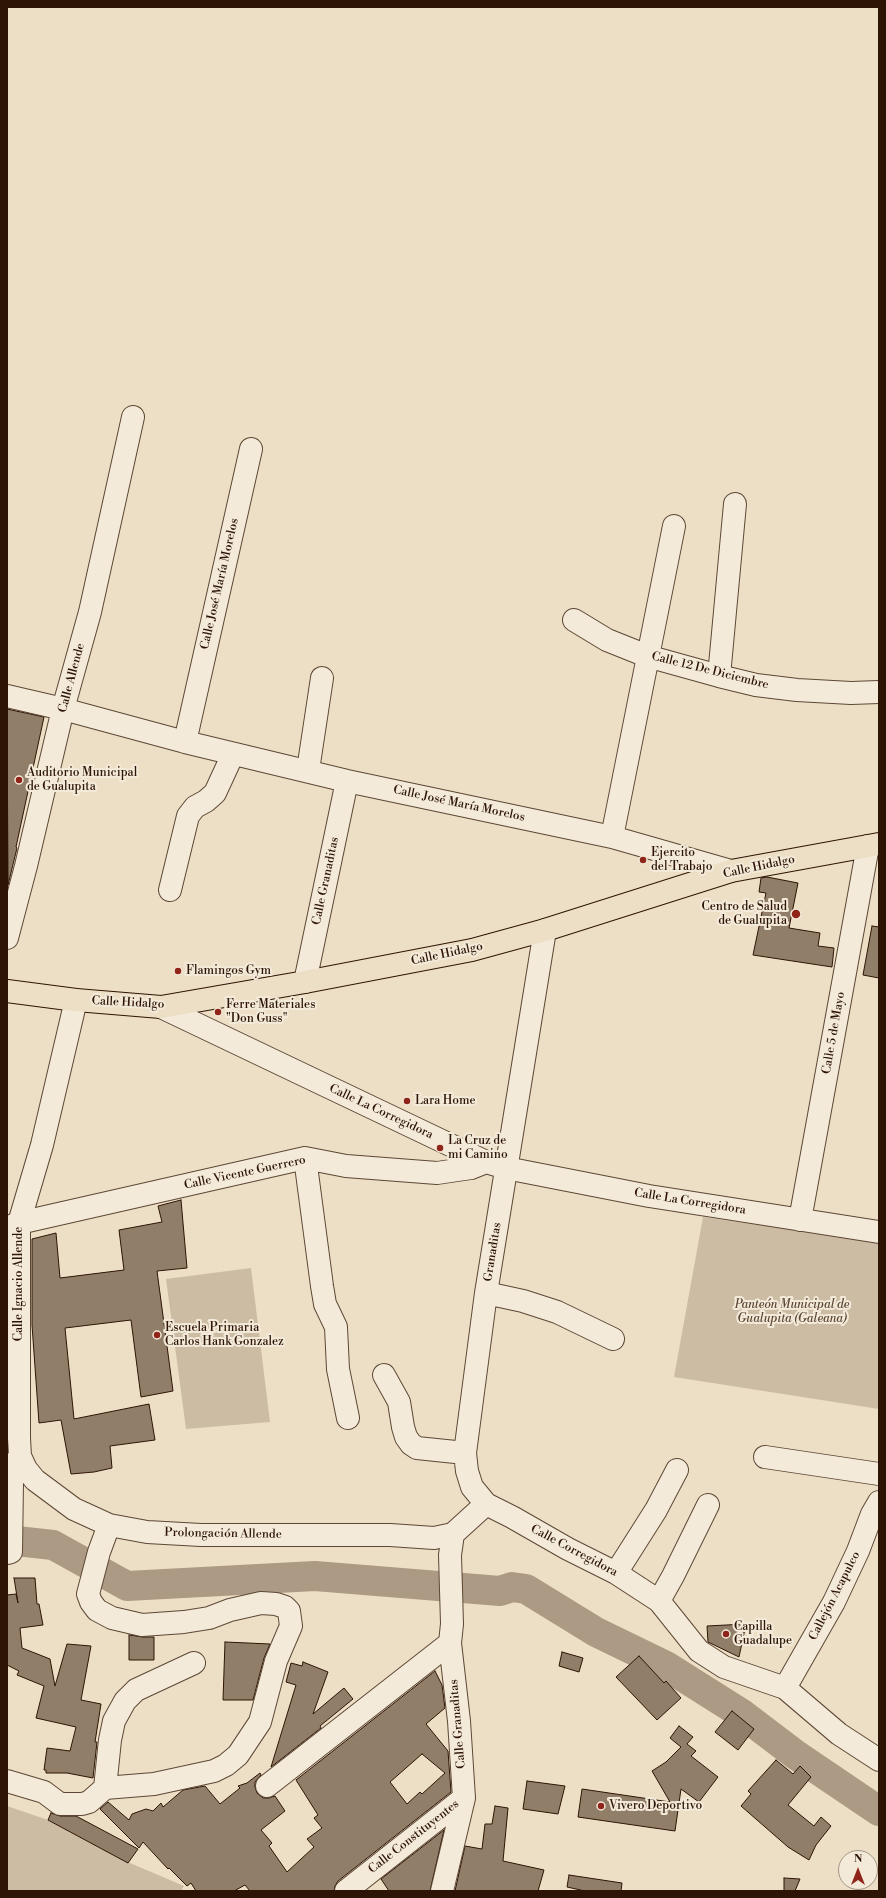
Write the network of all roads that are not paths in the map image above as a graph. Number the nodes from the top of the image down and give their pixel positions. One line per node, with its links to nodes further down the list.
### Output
1 (133, 418): 11 (street, Calle Allende)
2 (251, 449): 12 (street, Calle José María Morelos)
3 (735, 504): 7 (street)
4 (674, 526): 6 (street)
5 (574, 620): 6 (street, Calle 12 De Diciembre)
6 (647, 656): 7 (street, Calle 12 De Diciembre); 16 (street)
7 (720, 676): 9 (street, Calle 12 De Diciembre)
8 (322, 678): 14 (street)
9 (879, 692)
10 (7, 696): 11 (street, Calle José María Morelos)
11 (63, 709): 12 (street, Calle José María Morelos); 21 (street, Calle Allende)
12 (184, 742): 13 (street, Calle José María Morelos)
13 (233, 754): 14 (street, Calle José María Morelos); 19 (street)
14 (308, 770): 15 (street, Calle José María Morelos)
15 (347, 781): 16 (street, Calle José María Morelos); 22 (street, Calle Granaditas)
16 (612, 837): 18 (street, Calle José María Morelos)
17 (873, 845): 18 (main road, Calle Hidalgo); 28 (street, Calle 5 de Mayo)
18 (732, 871): 20 (main road, Calle Hidalgo)
19 (170, 890)
20 (545, 930): 22 (main road, Calle Hidalgo); 27 (street, Granaditas)
21 (7, 938)
22 (306, 982): 25 (main road, Calle Hidalgo)
23 (7, 992): 24 (main road, Calle Hidalgo)
24 (76, 1000): 25 (main road, Calle Hidalgo); 29 (street, Calle Ignacio Allende)
25 (161, 1007): 27 (street, Calle La Corregidora)
26 (306, 1158): 27 (street, Calle Vicente Guerrero); 29 (street, Calle Vicente Guerrero); 34 (street)
27 (496, 1165): 28 (street, Calle La Corregidora); 31 (street, Granaditas)
28 (800, 1220): 30 (street)
29 (13, 1225): 37 (street, Calle Ignacio Allende)
30 (879, 1232)
31 (486, 1293): 32 (street); 35 (street, Granaditas)
32 (613, 1339)
33 (384, 1375): 35 (street)
34 (348, 1418)
35 (465, 1453): 41 (street, Granaditas)
36 (765, 1457): 39 (street)
37 (14, 1461): 43 (street, Prolongación Allende); 45 (street, Calle Ignacio Allende)
38 (677, 1470): 46 (street)
39 (879, 1474)
40 (879, 1502): 50 (street, Callejón Acapulco)
41 (486, 1504): 44 (street); 46 (street, Calle Corregidora)
42 (708, 1505): 47 (street)
43 (109, 1525): 44 (street, Prolongación Allende); 54 (street)
44 (451, 1545): 48 (street, Calle Granaditas)
45 (9, 1553)
46 (616, 1573): 47 (street, Calle Corregidora)
47 (659, 1601): 50 (street, Calle Corregidora)
48 (450, 1643): 53 (street); 55 (street, Calle Granaditas)
49 (194, 1663): 54 (street)
50 (785, 1688): 51 (street)
51 (879, 1760)
52 (7, 1781): 54 (street)
53 (267, 1786)
54 (105, 1788)
55 (464, 1798): 56 (street, Calle Constituyentes); 57 (street, Calle Granaditas)
56 (346, 1891)
57 (442, 1891)

